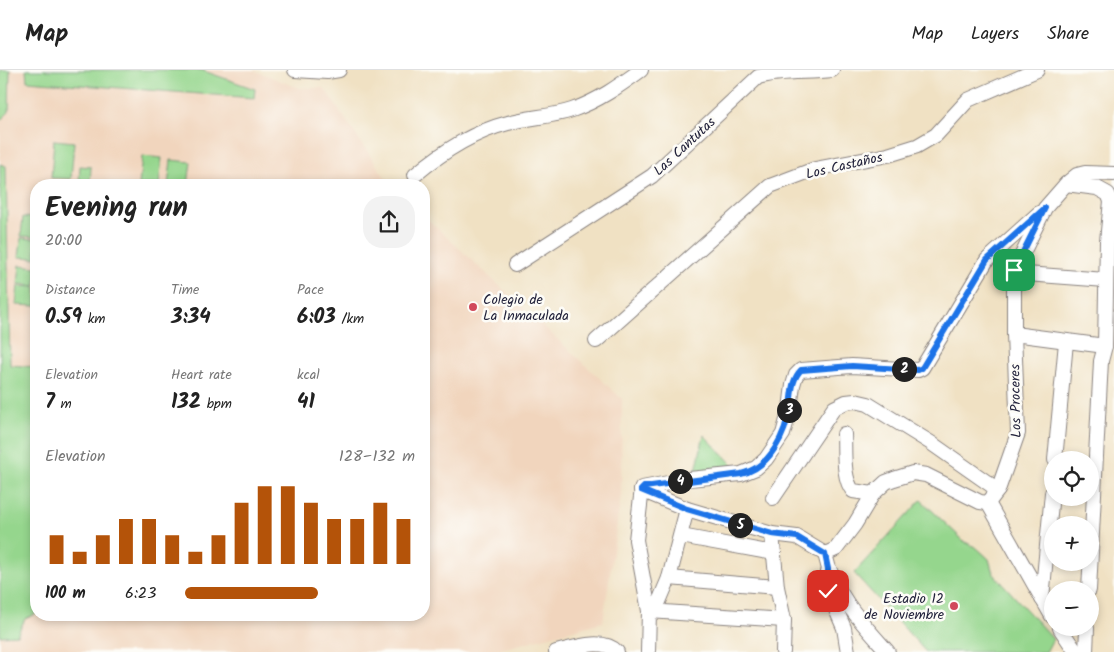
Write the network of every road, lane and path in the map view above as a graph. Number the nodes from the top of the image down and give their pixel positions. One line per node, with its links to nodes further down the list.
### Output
1 (295, 70): 2 (street)
2 (340, 70)
3 (641, 70): 7 (street)
4 (832, 70): 11 (street, Las Cantutas)
5 (1037, 70): 15 (street, Los Castaños)
6 (1114, 174): 8 (street, Los Proceres)
7 (415, 175)
8 (1066, 184): 9 (street, Los Proceres); 10 (street)
9 (1045, 208): 12 (street, Los Proceres); 21 (street)
10 (1111, 241): 13 (street)
11 (515, 265)
12 (1013, 273): 13 (street); 14 (street, Los Proceres)
13 (1106, 280): 17 (street)
14 (1014, 334): 16 (street); 22 (street, Los Proceres)
15 (596, 342)
16 (1066, 342): 17 (street); 20 (street)
17 (1105, 346): 18 (street)
18 (1108, 362): 34 (street)
19 (844, 434): 23 (street)
20 (1057, 451)
21 (641, 490): 27 (street); 38 (street)
22 (998, 490): 24 (street); 25 (street, Los Proceres)
23 (873, 494): 25 (street); 31 (street)
24 (773, 498)
25 (988, 503): 36 (street)
26 (1051, 506): 36 (street)
27 (687, 509): 28 (street); 29 (street)
28 (772, 534): 30 (street); 31 (street)
29 (681, 536): 30 (street); 33 (street)
30 (774, 553): 35 (street)
31 (825, 554): 32 (street)
32 (828, 569): 46 (street); 47 (street)
33 (669, 578): 35 (street); 38 (street)
34 (1090, 581)
35 (777, 587): 39 (street)
36 (1042, 599): 37 (street)
37 (1044, 602)
38 (652, 611): 39 (street); 44 (street)
39 (784, 620): 45 (street)
40 (1065, 636): 48 (street)
41 (1087, 636): 49 (street)
42 (564, 651): 43 (street)
43 (618, 652)
44 (648, 652)
45 (783, 652)
46 (848, 652)
47 (888, 652)
48 (1076, 652)
49 (1086, 652)

